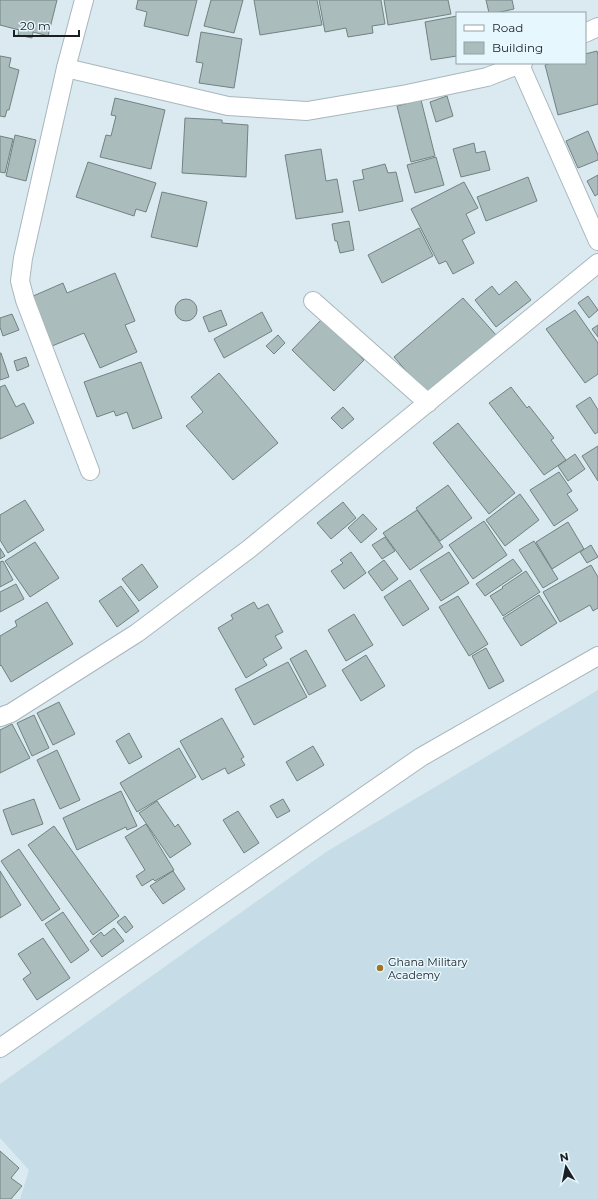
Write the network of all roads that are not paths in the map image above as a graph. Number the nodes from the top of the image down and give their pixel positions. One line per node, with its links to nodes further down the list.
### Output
1 (84, 0): 5 (street)
2 (598, 27): 3 (street)
3 (586, 33)
4 (522, 64): 5 (street); 6 (street)
5 (66, 68): 10 (street)
6 (598, 241)
7 (598, 263): 9 (street)
8 (313, 301): 9 (street)
9 (428, 403): 12 (street)
10 (90, 471)
11 (598, 656): 13 (street)
12 (0, 717)
13 (0, 1048)

